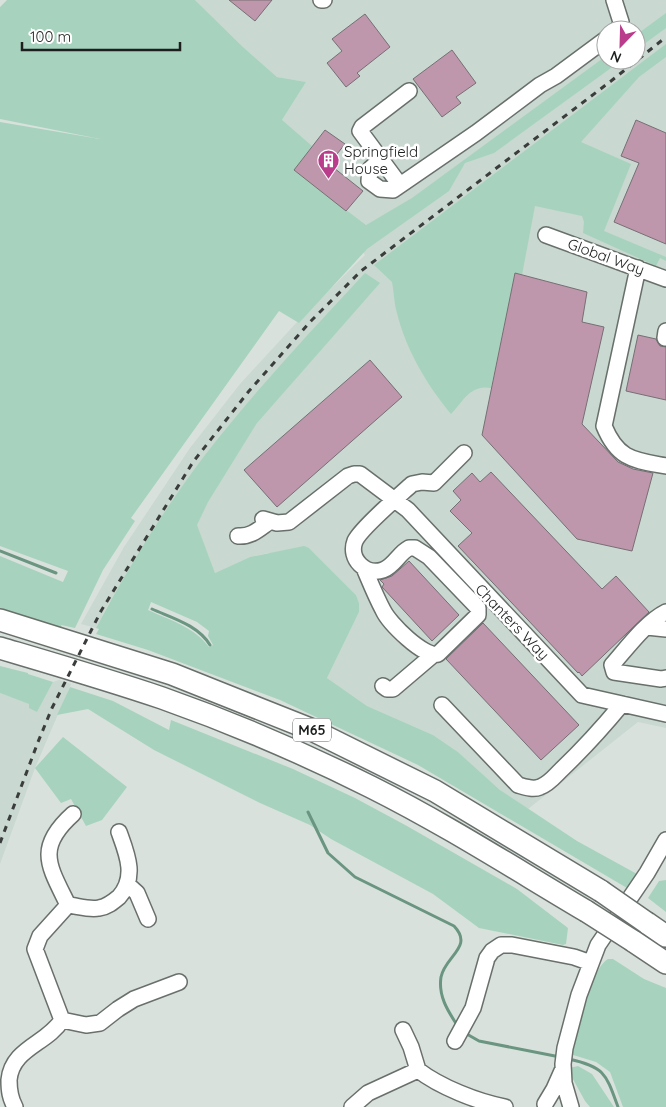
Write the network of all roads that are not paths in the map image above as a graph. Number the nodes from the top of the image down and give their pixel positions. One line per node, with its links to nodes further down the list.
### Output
1 (614, 0): 2 (street)
2 (620, 20)
3 (596, 46): 6 (street)
4 (410, 91): 5 (street)
5 (380, 160): 6 (street); 6 (street)
6 (400, 186)
7 (546, 235): 8 (street, Global Way)
8 (638, 268): 9 (street, Global Way); 11 (street)
9 (666, 279)
10 (464, 453): 12 (street)
11 (666, 466)
12 (395, 500): 13 (street, Chanters Way); 14 (street); 23 (street, Chanters Way)
13 (238, 536)
14 (367, 569): 20 (street); 20 (street)
15 (666, 612): 17 (street)
16 (0, 620): 32 (highway, M65, bridge)
17 (647, 627): 18 (street); 21 (street)
18 (666, 629)
19 (0, 648): 34 (highway, M65, bridge)
20 (433, 655): 22 (street)
21 (666, 678)
22 (383, 686)
23 (622, 704): 24 (street); 25 (street, Chanters Way)
24 (442, 705)
25 (666, 714)
26 (72, 814): 30 (street)
27 (119, 832): 29 (street)
28 (666, 840): 33 (street)
29 (127, 884): 30 (street); 31 (street)
30 (68, 905): 36 (street)
31 (148, 919)
32 (666, 936)
33 (591, 963): 38 (street); 39 (street)
34 (666, 963)
35 (179, 982): 36 (street)
36 (62, 1020): 41 (street)
37 (402, 1030): 40 (street)
38 (456, 1041)
39 (562, 1068): 43 (street); 47 (street)
40 (418, 1070): 42 (street); 45 (street)
41 (4, 1086): 44 (street)
42 (467, 1101): 46 (street)
43 (541, 1106): 47 (street)
44 (15, 1107)
45 (352, 1107)
46 (504, 1107)
47 (571, 1107)

